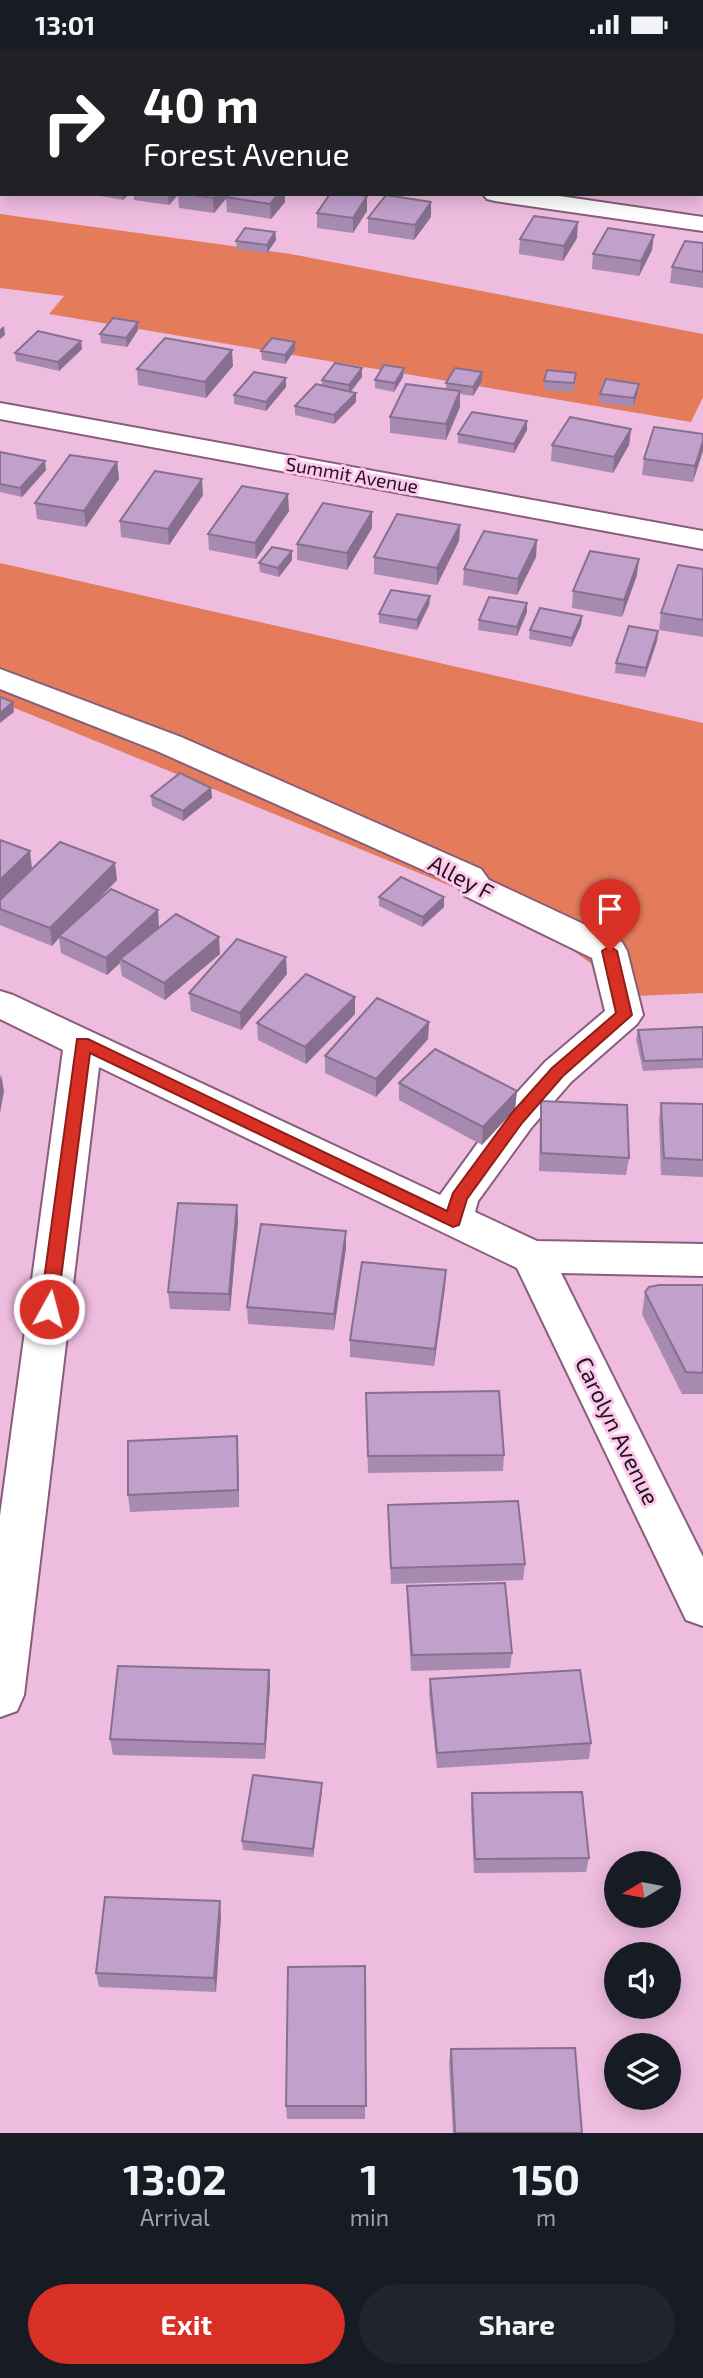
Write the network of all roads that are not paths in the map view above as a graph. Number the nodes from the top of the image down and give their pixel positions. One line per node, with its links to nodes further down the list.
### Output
1 (509, 196): 2 (street)
2 (703, 224)
3 (0, 411): 4 (street, Summit Avenue)
4 (703, 540)
5 (0, 678): 8 (street, Alley F)
6 (0, 1004): 7 (street)
7 (83, 1043): 8 (street); 12 (street)
8 (453, 1221): 9 (street)
9 (532, 1257): 10 (street); 11 (street, Carolyn Avenue)
10 (703, 1260)
11 (703, 1605)
12 (0, 1695)

